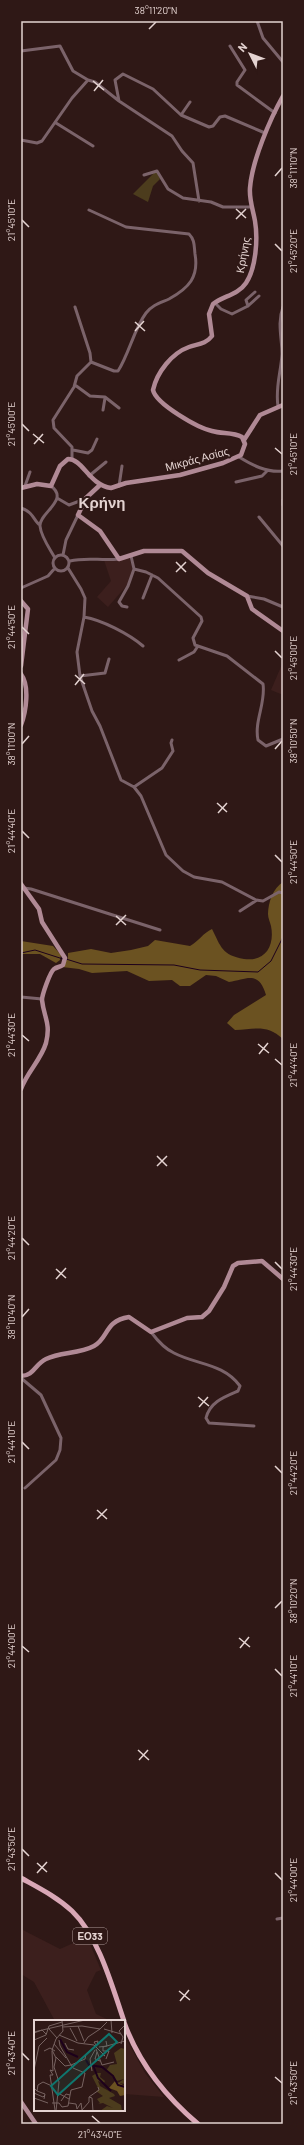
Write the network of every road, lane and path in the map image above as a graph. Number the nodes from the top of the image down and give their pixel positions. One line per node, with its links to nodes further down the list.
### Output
1 (257, 21): 4 (street)
2 (230, 46): 9 (street)
3 (21, 51): 5 (street)
4 (283, 62)
5 (88, 80): 7 (street); 11 (street)
6 (283, 96): 9 (street, Κρήνης)
7 (119, 101): 10 (street); 16 (street)
8 (190, 102): 10 (street)
9 (275, 113): 12 (street, Κρήνης)
10 (181, 115): 12 (street)
11 (56, 123): 13 (street); 14 (street)
12 (265, 133): 17 (street, Κρήνης)
13 (21, 140)
14 (94, 146)
15 (144, 175): 16 (street)
16 (199, 201): 17 (street)
17 (252, 207): 21 (street, Κρήνης)
18 (89, 210): 25 (street)
19 (255, 292): 22 (street)
20 (258, 296): 22 (street)
21 (215, 303): 22 (street); 32 (street)
22 (248, 306)
23 (75, 307): 25 (street)
24 (283, 307): 28 (street)
25 (90, 362): 26 (street)
26 (75, 385): 27 (street); 33 (street)
27 (105, 397): 29 (street); 30 (street)
28 (280, 406): 32 (street)
29 (119, 408)
30 (103, 410)
31 (97, 440): 33 (street)
32 (244, 440): 34 (street)
33 (73, 450): 35 (street)
34 (239, 457): 38 (street, Μικράς Ασίας); 45 (street, Μικράς Ασίας)
35 (72, 459): 41 (street); 44 (street)
36 (106, 462): 41 (street)
37 (122, 466): 45 (street)
38 (268, 470): 39 (street, Μικράς Ασίας); 42 (street)
39 (283, 471)
40 (30, 472): 46 (street)
41 (89, 476): 43 (street)
42 (236, 482)
43 (100, 485): 45 (street, Μικράς Ασίας); 48 (street)
44 (51, 486): 46 (street); 47 (street)
45 (119, 486)
46 (23, 487)
47 (57, 498): 48 (street); 54 (street)
48 (85, 499): 52 (street)
49 (283, 500): 50 (street)
50 (283, 504)
51 (21, 508): 54 (street)
52 (78, 515): 56 (street); 59 (street)
53 (259, 517): 55 (street)
54 (40, 525): 58 (street)
55 (283, 546)
56 (64, 555): 58 (street); 60 (street)
57 (131, 556): 59 (street); 63 (street); 66 (street)
58 (55, 558): 61 (street)
59 (119, 558): 60 (street)
60 (70, 561): 62 (street)
61 (55, 568): 62 (street); 65 (street)
62 (68, 568): 71 (street)
63 (134, 569): 64 (street); 70 (street)
64 (152, 575): 67 (street); 74 (street)
65 (21, 588)
66 (247, 596): 69 (street); 72 (street)
67 (143, 598)
68 (21, 601): 77 (street)
69 (283, 606)
70 (127, 607)
71 (84, 617): 73 (street); 79 (street)
72 (283, 631)
73 (143, 646)
74 (198, 646): 76 (street); 81 (street)
75 (109, 658): 79 (street)
76 (179, 660)
77 (21, 666)
78 (21, 674): 80 (street)
79 (80, 676): 83 (street)
80 (21, 725)
81 (283, 739)
82 (172, 740): 83 (street)
83 (134, 787): 86 (street)
84 (22, 886): 88 (street); 90 (street)
85 (283, 893): 86 (street)
86 (257, 900): 87 (street)
87 (240, 911)
88 (160, 930)
89 (21, 997): 90 (street)
90 (42, 999): 91 (street)
91 (21, 1089)
92 (283, 1279): 93 (street)
93 (151, 1332): 94 (street); 95 (street)
94 (21, 1377): 96 (street)
95 (254, 1426)
96 (25, 1488)
97 (21, 1878): 100 (main road, ΕΟ33)
98 (283, 1918): 99 (street)
99 (277, 1920)
100 (123, 2020)
101 (125, 2024): 104 (main road, ΕΟ33)
102 (21, 2102): 103 (street)
103 (36, 2124)
104 (198, 2124)

